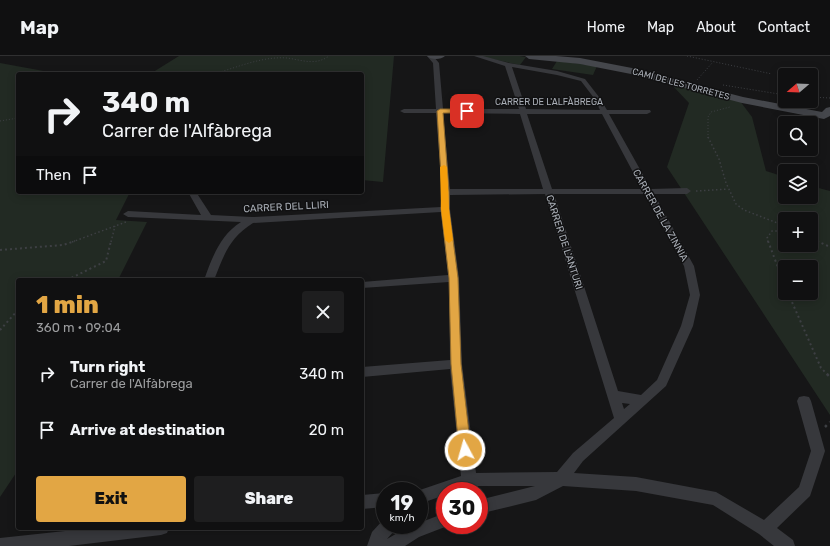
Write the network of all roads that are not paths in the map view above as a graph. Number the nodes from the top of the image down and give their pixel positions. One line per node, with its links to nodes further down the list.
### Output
1 (478, 56): 4 (street, CARRER DE LA ZINNIA)
2 (529, 56): 5 (street, CAMÍ DE LES TORRETES)
3 (436, 57): 7 (street)
4 (508, 65): 8 (street, CARRER DE L'ANTURI); 9 (street, CARRER DE LA ZINNIA)
5 (830, 110)
6 (404, 111): 7 (street, CARRER DE L'ALFÀBREGA)
7 (440, 111): 8 (street, CARRER DE L'ALFÀBREGA); 12 (street)
8 (523, 111): 9 (street, CARRER DE L'ALFÀBREGA); 13 (street, CARRER DE L'ANTURI)
9 (604, 111): 10 (street, CARRER DE L'ALFÀBREGA); 14 (street, CARRER DE LA ZINNIA)
10 (647, 112)
11 (688, 191): 14 (street)
12 (446, 192): 13 (street); 16 (street)
13 (548, 192): 14 (street); 25 (street, CARRER DE L'ANTURI)
14 (648, 192): 26 (street, CARRER DE LA ZINNIA)
15 (193, 194): 18 (street)
16 (445, 209): 19 (street, CARRER DEL LLIRI); 21 (street)
17 (128, 214): 18 (street, CARRER DEL LLIRI)
18 (208, 218): 19 (street, CARRER DEL LLIRI)
19 (252, 220): 20 (street)
20 (210, 278)
21 (454, 278): 22 (street); 23 (street)
22 (364, 285)
23 (456, 364): 24 (street); 30 (street)
24 (364, 372)
25 (613, 394): 26 (street); 28 (street, CARRER DE L'ANTURI)
26 (643, 400): 28 (street, CARRER DE LA ZINNIA)
27 (804, 401): 35 (street)
28 (621, 419): 29 (street, CARRER DE LA ZINNIA)
29 (561, 479): 31 (street); 34 (street, CARRER DE LA ZINNIA); 35 (street)
30 (470, 482)
31 (488, 484)
32 (376, 501): 33 (street)
33 (364, 502)
34 (488, 505)
35 (765, 529): 43 (street)
36 (147, 530): 39 (street)
37 (381, 534): 41 (street)
38 (410, 534): 42 (street)
39 (99, 537): 40 (street)
40 (0, 546)
41 (374, 546)
42 (390, 546)
43 (787, 546)

